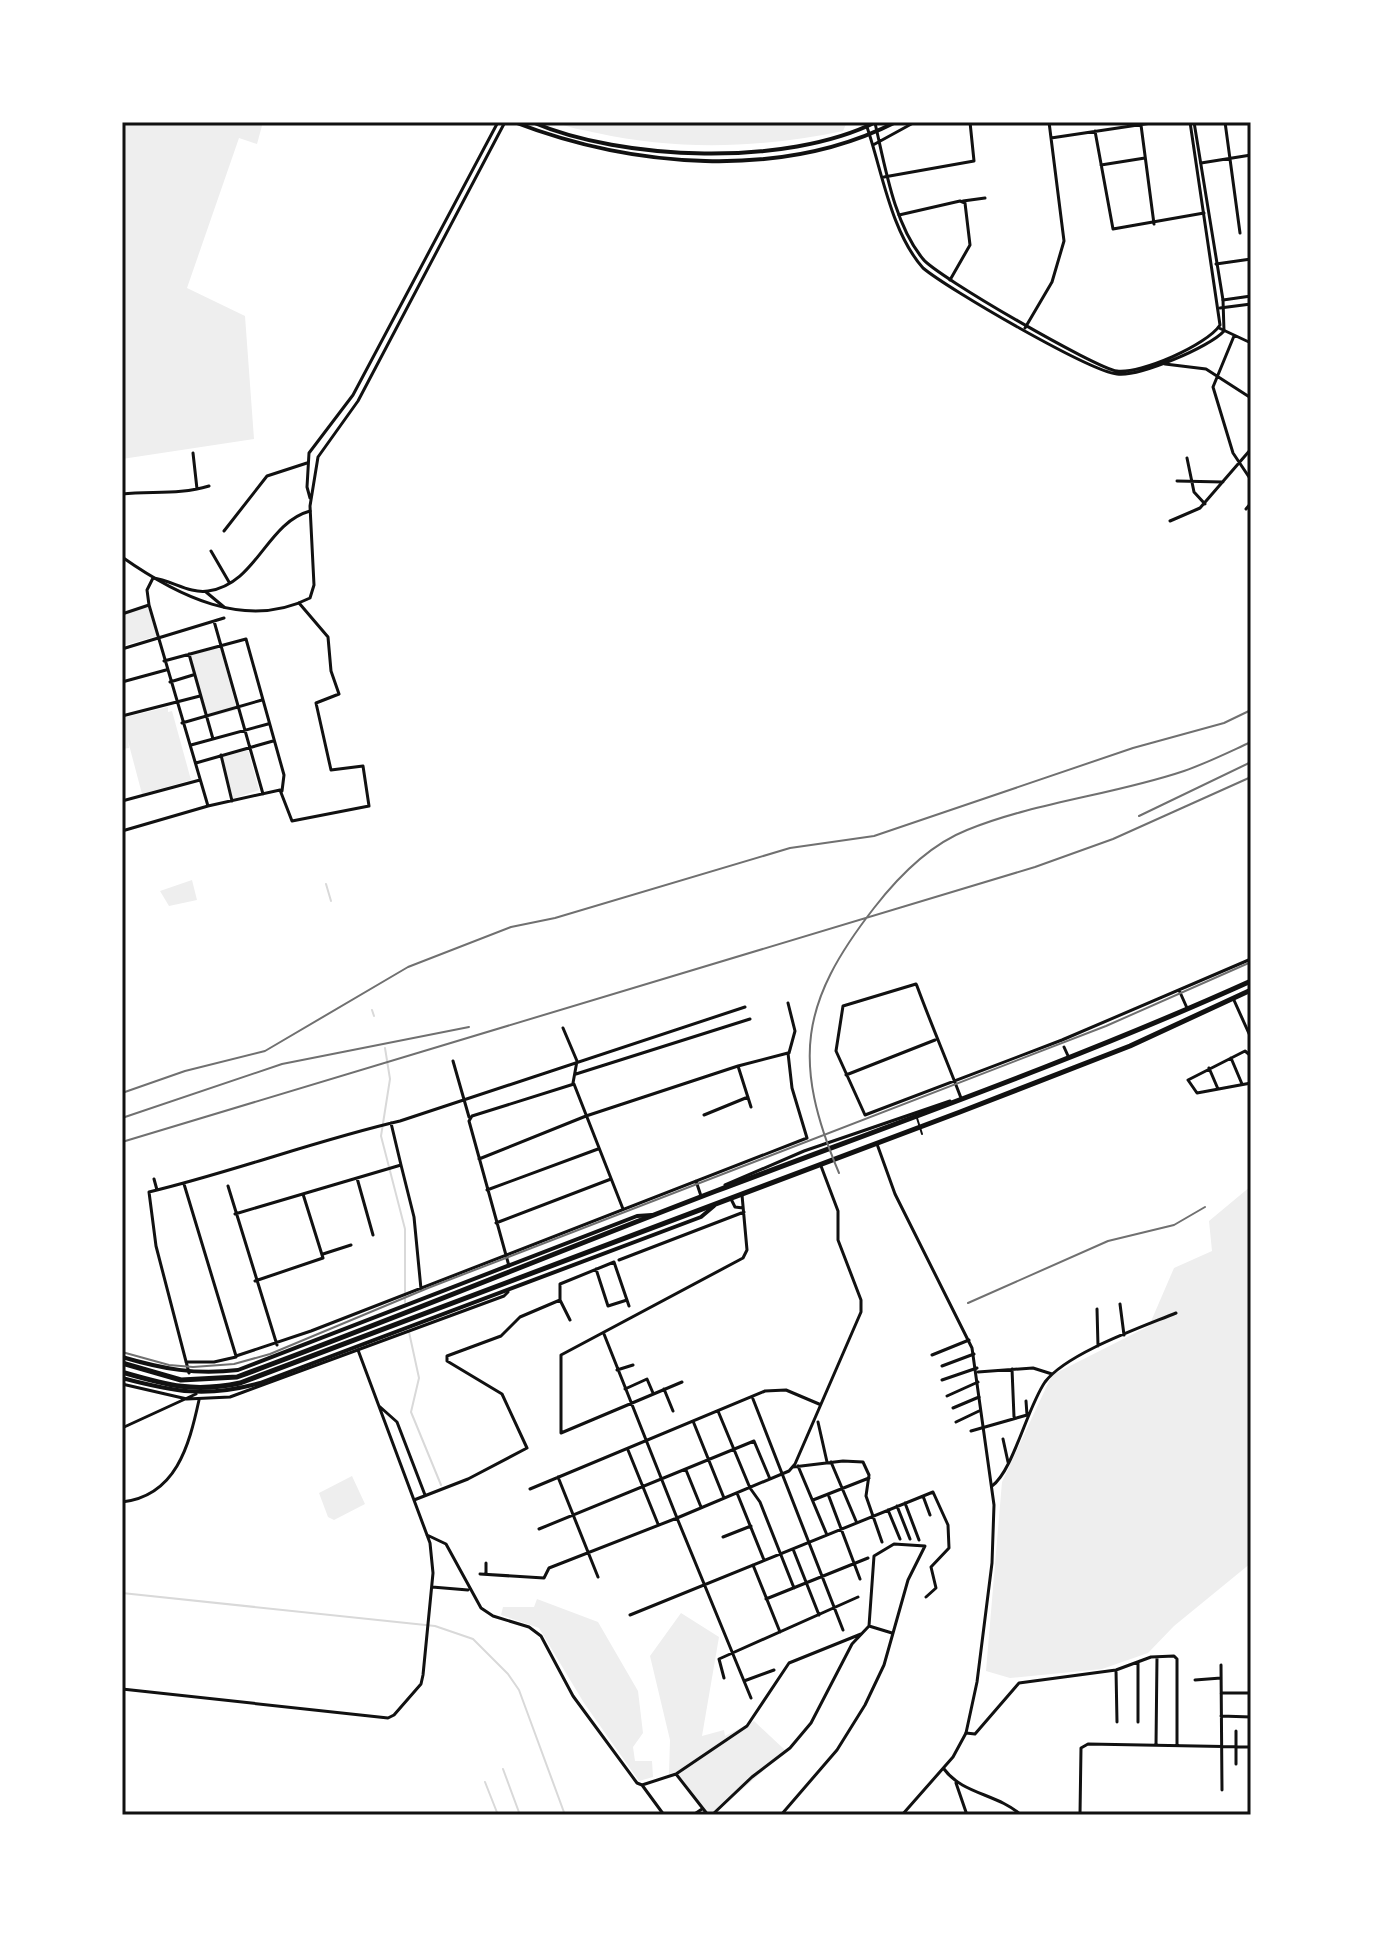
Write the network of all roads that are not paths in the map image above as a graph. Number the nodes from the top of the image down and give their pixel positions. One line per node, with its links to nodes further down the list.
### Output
1 (498, 122): 52 (street)
2 (505, 122): 60 (street)
3 (514, 122): 17 (main road)
4 (532, 122): 14 (main road)
5 (875, 122): 14 (main road); 16 (street)
6 (896, 122): 16 (main road)
7 (915, 122): 19 (street)
8 (970, 122): 26 (street)
9 (1049, 122): 18 (street)
10 (1158, 122): 13 (street)
11 (1192, 122): 24 (street)
12 (1225, 122): 23 (street)
13 (1141, 125): 15 (street); 22 (street)
14 (867, 127): 17 (street)
15 (1095, 131): 18 (street); 25 (street)
16 (877, 132): 17 (main road); 19 (street)
17 (870, 135): 20 (street)
18 (1051, 138): 40 (street)
19 (879, 141): 20 (street); 26 (street)
20 (873, 145): 26 (street)
21 (1251, 155): 23 (street)
22 (1146, 158): 25 (street); 31 (street)
23 (1230, 158): 24 (street); 32 (street)
24 (1199, 163): 29 (street); 34 (street)
25 (1101, 165): 31 (street)
26 (886, 176): 30 (street)
27 (985, 198): 28 (street)
28 (963, 201): 30 (street); 35 (street)
29 (1205, 213): 31 (street); 34 (street)
30 (898, 216): 35 (street); 40 (street)
31 (1154, 224)
32 (1240, 233)
33 (1251, 259): 34 (street)
34 (1214, 264): 37 (street); 39 (street)
35 (950, 280): 40 (street)
36 (1251, 296): 37 (street)
37 (1223, 300): 39 (street)
38 (1251, 304): 39 (street)
39 (1222, 308): 41 (street)
40 (1026, 326): 45 (street)
41 (1221, 329): 42 (street); 44 (street); 45 (street)
42 (1234, 336): 43 (street); 46 (street)
43 (1251, 343)
44 (1162, 363): 45 (street); 46 (street)
45 (1131, 372)
46 (1217, 376): 47 (street); 51 (street)
47 (1251, 397)
48 (1251, 449): 51 (street)
49 (193, 453): 58 (street)
50 (1187, 458): 53 (street)
51 (1238, 461): 54 (street); 56 (street)
52 (307, 463): 60 (street); 66 (street)
53 (1194, 480): 55 (street); 56 (street); 62 (street)
54 (1251, 480)
55 (1177, 481)
56 (1223, 482): 62 (street)
57 (209, 486): 58 (street)
58 (197, 490): 59 (street)
59 (122, 494)
60 (310, 498): 64 (street)
61 (1251, 503): 63 (street)
62 (1205, 504): 65 (street)
63 (1246, 509)
64 (310, 511): 70 (street); 72 (street)
65 (1170, 521)
66 (224, 531)
67 (211, 551): 70 (street)
68 (122, 557): 69 (street)
69 (153, 578): 71 (street); 73 (street); 74 (street)
70 (230, 583): 71 (street)
71 (206, 591): 74 (street)
72 (299, 603): 74 (street); 103 (street)
73 (149, 605): 75 (street); 78 (street)
74 (224, 607)
75 (122, 614)
76 (224, 618): 77 (street)
77 (214, 621): 78 (street); 79 (street)
78 (159, 639): 80 (street); 82 (street)
79 (221, 645): 81 (street); 88 (street); 90 (street)
80 (122, 649)
81 (189, 654): 82 (street); 84 (street)
82 (164, 661): 83 (street)
83 (166, 670): 85 (street); 86 (street)
84 (195, 674): 86 (street); 87 (street)
85 (122, 682)
86 (170, 682): 89 (street)
87 (201, 695): 89 (street); 92 (street)
88 (262, 700): 90 (street); 94 (street)
89 (176, 703): 91 (street); 93 (street)
90 (239, 706): 92 (street); 95 (street)
91 (122, 714)
92 (207, 716): 93 (street); 96 (street)
93 (182, 723): 98 (street)
94 (268, 724): 95 (street); 97 (street)
95 (246, 730): 96 (street); 99 (street)
96 (213, 739): 98 (street)
97 (273, 741): 99 (street); 103 (street)
98 (189, 746): 101 (street)
99 (251, 747): 100 (street); 104 (street)
100 (221, 755): 101 (street); 106 (street)
101 (194, 763): 102 (street)
102 (200, 780): 105 (street); 107 (street)
103 (282, 791): 104 (street)
104 (263, 794): 106 (street)
105 (122, 801)
106 (232, 801): 107 (street)
107 (208, 806): 108 (street)
108 (122, 831)
109 (1251, 959): 111 (street)
110 (1251, 981): 116 (highway)
111 (1179, 990): 116 (street); 132 (street)
112 (1251, 990): 113 (highway)
113 (1233, 998): 119 (street); 147 (highway)
114 (788, 1003): 122 (street)
115 (745, 1007): 127 (street)
116 (1188, 1009): 125 (highway)
117 (750, 1019): 130 (street)
118 (563, 1028): 127 (street)
119 (1251, 1038)
120 (937, 1039): 131 (street); 131 (street); 132 (street)
121 (1064, 1047): 125 (street)
122 (788, 1054): 128 (street); 155 (street)
123 (1231, 1058): 124 (street); 129 (street); 135 (street)
124 (1250, 1058)
125 (1070, 1059): 139 (highway)
126 (453, 1061): 138 (street)
127 (577, 1061): 130 (street); 138 (street)
128 (738, 1066): 137 (street); 143 (street)
129 (1209, 1068): 136 (street); 136 (street)
130 (576, 1074): 133 (street)
131 (846, 1075): 132 (street)
132 (954, 1081): 139 (street)
133 (573, 1083): 143 (street); 144 (street)
134 (1251, 1083): 135 (street)
135 (1242, 1084): 136 (street)
136 (1218, 1089)
137 (748, 1097): 140 (street); 142 (street)
138 (465, 1100): 144 (street); 145 (street)
139 (961, 1100): 162 (highway)
140 (751, 1107)
141 (914, 1109): 146 (street)
142 (704, 1115)
143 (586, 1116): 148 (street); 149 (street)
144 (469, 1117): 149 (street)
145 (387, 1123): 150 (street); 156 (street)
146 (922, 1134)
147 (877, 1144): 151 (highway); 192 (street)
148 (598, 1149): 154 (street); 159 (street)
149 (479, 1159): 159 (street)
150 (399, 1165): 152 (street); 178 (street)
151 (821, 1165): 161 (highway); 227 (street)
152 (357, 1178): 160 (street); 170 (street)
153 (154, 1179): 158 (street)
154 (611, 1179): 165 (street); 169 (street)
155 (696, 1181): 162 (street); 165 (street)
156 (184, 1184): 158 (street); 200 (street)
157 (228, 1186): 167 (street)
158 (157, 1190): 202 (street)
159 (487, 1190): 169 (street)
160 (303, 1194): 167 (street); 173 (street)
161 (742, 1195): 163 (highway); 166 (street)
162 (701, 1197): 168 (highway)
163 (731, 1199): 164 (highway); 166 (street)
164 (716, 1205): 187 (main road); 210 (highway)
165 (623, 1209): 172 (street)
166 (744, 1210): 174 (street); 189 (street)
167 (235, 1214): 177 (street)
168 (653, 1215): 175 (main road); 203 (highway)
169 (496, 1223): 172 (street)
170 (373, 1235)
171 (351, 1245): 173 (street)
172 (505, 1253): 175 (street); 178 (street)
173 (323, 1254): 177 (street)
174 (619, 1260)
175 (509, 1266): 186 (main road)
176 (596, 1269): 179 (street); 180 (street); 180 (street)
177 (255, 1281): 194 (street)
178 (421, 1289): 188 (street)
179 (560, 1300): 185 (street); 262 (street)
180 (627, 1300): 182 (street)
181 (1120, 1304): 190 (street)
182 (629, 1306)
183 (1097, 1309): 196 (street)
184 (1176, 1313): 190 (street)
185 (570, 1320)
186 (372, 1321): 191 (main road); 193 (main road)
187 (409, 1327): 191 (main road); 197 (street)
188 (311, 1331): 193 (street); 194 (street)
189 (604, 1334): 208 (street); 226 (street)
190 (1124, 1335): 196 (street)
191 (377, 1337): 195 (main road)
192 (969, 1340): 198 (street); 199 (street)
193 (314, 1342): 204 (main road); 211 (main road)
194 (277, 1345): 200 (street)
195 (356, 1345): 197 (street); 204 (main road)
196 (1098, 1346): 212 (street)
197 (359, 1352): 204 (street); 228 (street)
198 (974, 1354): 206 (street); 209 (street)
199 (932, 1355)
200 (236, 1356): 202 (street)
201 (122, 1357): 211 (main road)
202 (186, 1362): 211 (street)
203 (122, 1363)
204 (319, 1363): 221 (main road)
205 (633, 1365): 208 (street)
206 (942, 1366)
207 (1012, 1369): 209 (street); 212 (street); 234 (street)
208 (617, 1370): 217 (street)
209 (977, 1370): 213 (street); 216 (street)
210 (122, 1372)
211 (189, 1373)
212 (1054, 1375): 233 (street)
213 (942, 1380)
214 (122, 1381): 221 (main road); 224 (street)
215 (682, 1382): 218 (street)
216 (978, 1382): 220 (street); 222 (street)
217 (625, 1389): 219 (street); 226 (street)
218 (664, 1389): 219 (street); 230 (street)
219 (653, 1393): 226 (street)
220 (947, 1396)
221 (197, 1397): 224 (street); 267 (street)
222 (979, 1397): 229 (street); 232 (street)
223 (752, 1398): 227 (street); 231 (street); 250 (street)
224 (187, 1399): 239 (street)
225 (1026, 1401): 233 (street)
226 (630, 1403): 242 (street)
227 (819, 1404): 248 (street)
228 (379, 1406): 262 (street); 265 (street)
229 (953, 1408)
230 (673, 1411)
231 (718, 1411): 235 (street); 244 (street)
232 (979, 1411): 237 (street); 238 (street)
233 (1027, 1415): 234 (street); 247 (street)
234 (1014, 1418): 238 (street)
235 (693, 1421): 242 (street); 245 (street)
236 (818, 1422): 246 (street)
237 (956, 1422)
238 (980, 1426): 240 (street); 256 (street)
239 (122, 1428)
240 (971, 1431)
241 (1003, 1439): 247 (street)
242 (646, 1440): 243 (street); 253 (street)
243 (627, 1448): 251 (street); 255 (street)
244 (733, 1449): 245 (street); 254 (street); 257 (street)
245 (709, 1459): 249 (street); 264 (street)
246 (829, 1462): 248 (street); 252 (street); 258 (street)
247 (1008, 1462): 256 (street)
248 (795, 1467): 250 (street); 266 (street)
249 (685, 1469): 253 (street); 270 (street)
250 (783, 1474): 254 (street); 287 (street)
251 (558, 1477): 259 (street); 272 (street)
252 (869, 1478): 258 (street); 274 (street)
253 (661, 1479): 255 (street); 275 (street)
254 (770, 1479): 257 (street)
255 (643, 1486): 272 (street); 277 (street)
256 (992, 1486): 337 (street)
257 (750, 1488): 260 (street); 291 (street)
258 (842, 1488): 261 (street); 276 (street)
259 (530, 1489)
260 (737, 1493): 264 (street); 278 (street)
261 (828, 1494): 266 (street); 280 (street)
262 (425, 1495): 265 (street)
263 (923, 1496): 268 (street); 273 (street); 308 (street)
264 (724, 1498): 270 (street)
265 (414, 1500): 281 (street)
266 (812, 1500): 282 (street)
267 (122, 1502)
268 (905, 1503): 269 (street); 286 (street)
269 (897, 1506): 271 (street); 285 (street)
270 (701, 1507): 275 (street)
271 (888, 1510): 274 (street); 284 (street)
272 (573, 1515): 279 (street); 290 (street)
273 (930, 1515)
274 (871, 1517): 276 (street); 288 (street)
275 (677, 1518): 277 (street); 303 (street)
276 (856, 1523): 280 (street)
277 (658, 1524): 290 (street)
278 (751, 1526): 283 (street); 293 (street)
279 (539, 1529)
280 (840, 1529): 282 (street); 295 (street)
281 (427, 1535): 304 (street); 306 (street)
282 (827, 1535): 287 (street)
283 (723, 1537)
284 (900, 1539)
285 (910, 1539)
286 (919, 1540)
287 (809, 1542): 289 (street); 299 (street)
288 (882, 1542)
289 (793, 1549): 291 (street); 302 (street)
290 (588, 1553): 297 (street); 300 (street)
291 (780, 1554): 293 (street); 305 (street)
292 (868, 1558): 295 (street)
293 (764, 1560): 296 (street)
294 (486, 1563): 297 (street)
295 (854, 1563): 299 (street); 301 (street)
296 (753, 1565): 303 (street); 309 (street)
297 (486, 1573): 298 (street)
298 (480, 1574)
299 (822, 1576): 302 (street); 310 (street)
300 (598, 1577)
301 (860, 1579)
302 (807, 1582): 305 (street); 312 (street)
303 (705, 1584): 311 (street); 318 (street)
304 (432, 1587): 306 (street); 328 (street)
305 (794, 1588): 309 (street)
306 (469, 1590): 346 (street)
307 (858, 1597): 310 (street)
308 (926, 1597)
309 (766, 1599): 315 (street)
310 (835, 1609): 312 (street); 314 (street)
311 (630, 1615)
312 (819, 1615): 315 (street)
313 (869, 1626): 316 (street); 316 (street); 317 (street)
314 (843, 1630)
315 (780, 1632): 318 (street)
316 (892, 1633): 353 (street)
317 (861, 1634): 344 (street); 352 (street)
318 (732, 1654): 324 (street); 327 (street)
319 (1157, 1656): 320 (street); 338 (street); 339 (street)
320 (1138, 1662): 323 (street); 335 (street)
321 (1221, 1665): 325 (street)
322 (774, 1670): 327 (street)
323 (1116, 1670): 334 (street); 337 (street)
324 (724, 1678)
325 (1221, 1678): 326 (street); 329 (street)
326 (1195, 1680)
327 (743, 1682): 331 (street)
328 (122, 1689)
329 (1221, 1693): 330 (street); 332 (street)
330 (1251, 1693)
331 (751, 1698)
332 (1221, 1716): 333 (street); 340 (street)
333 (1251, 1717)
334 (1117, 1722)
335 (1138, 1722)
336 (1236, 1731): 341 (street)
337 (966, 1733): 343 (street)
338 (1156, 1745): 339 (street); 357 (street)
339 (1177, 1745): 340 (street)
340 (1221, 1746): 341 (street); 347 (street)
341 (1236, 1746): 342 (street); 349 (street)
342 (1236, 1764)
343 (944, 1769): 345 (street); 354 (street)
344 (676, 1774): 346 (street); 348 (street)
345 (956, 1783): 355 (street); 356 (street)
346 (642, 1785): 350 (street)
347 (1222, 1790)
348 (702, 1809): 351 (street); 352 (street)
349 (1251, 1812)
350 (664, 1815)
351 (693, 1815)
352 (710, 1815)
353 (781, 1815)
354 (902, 1815)
355 (967, 1815)
356 (1021, 1815)
357 (1080, 1815)

